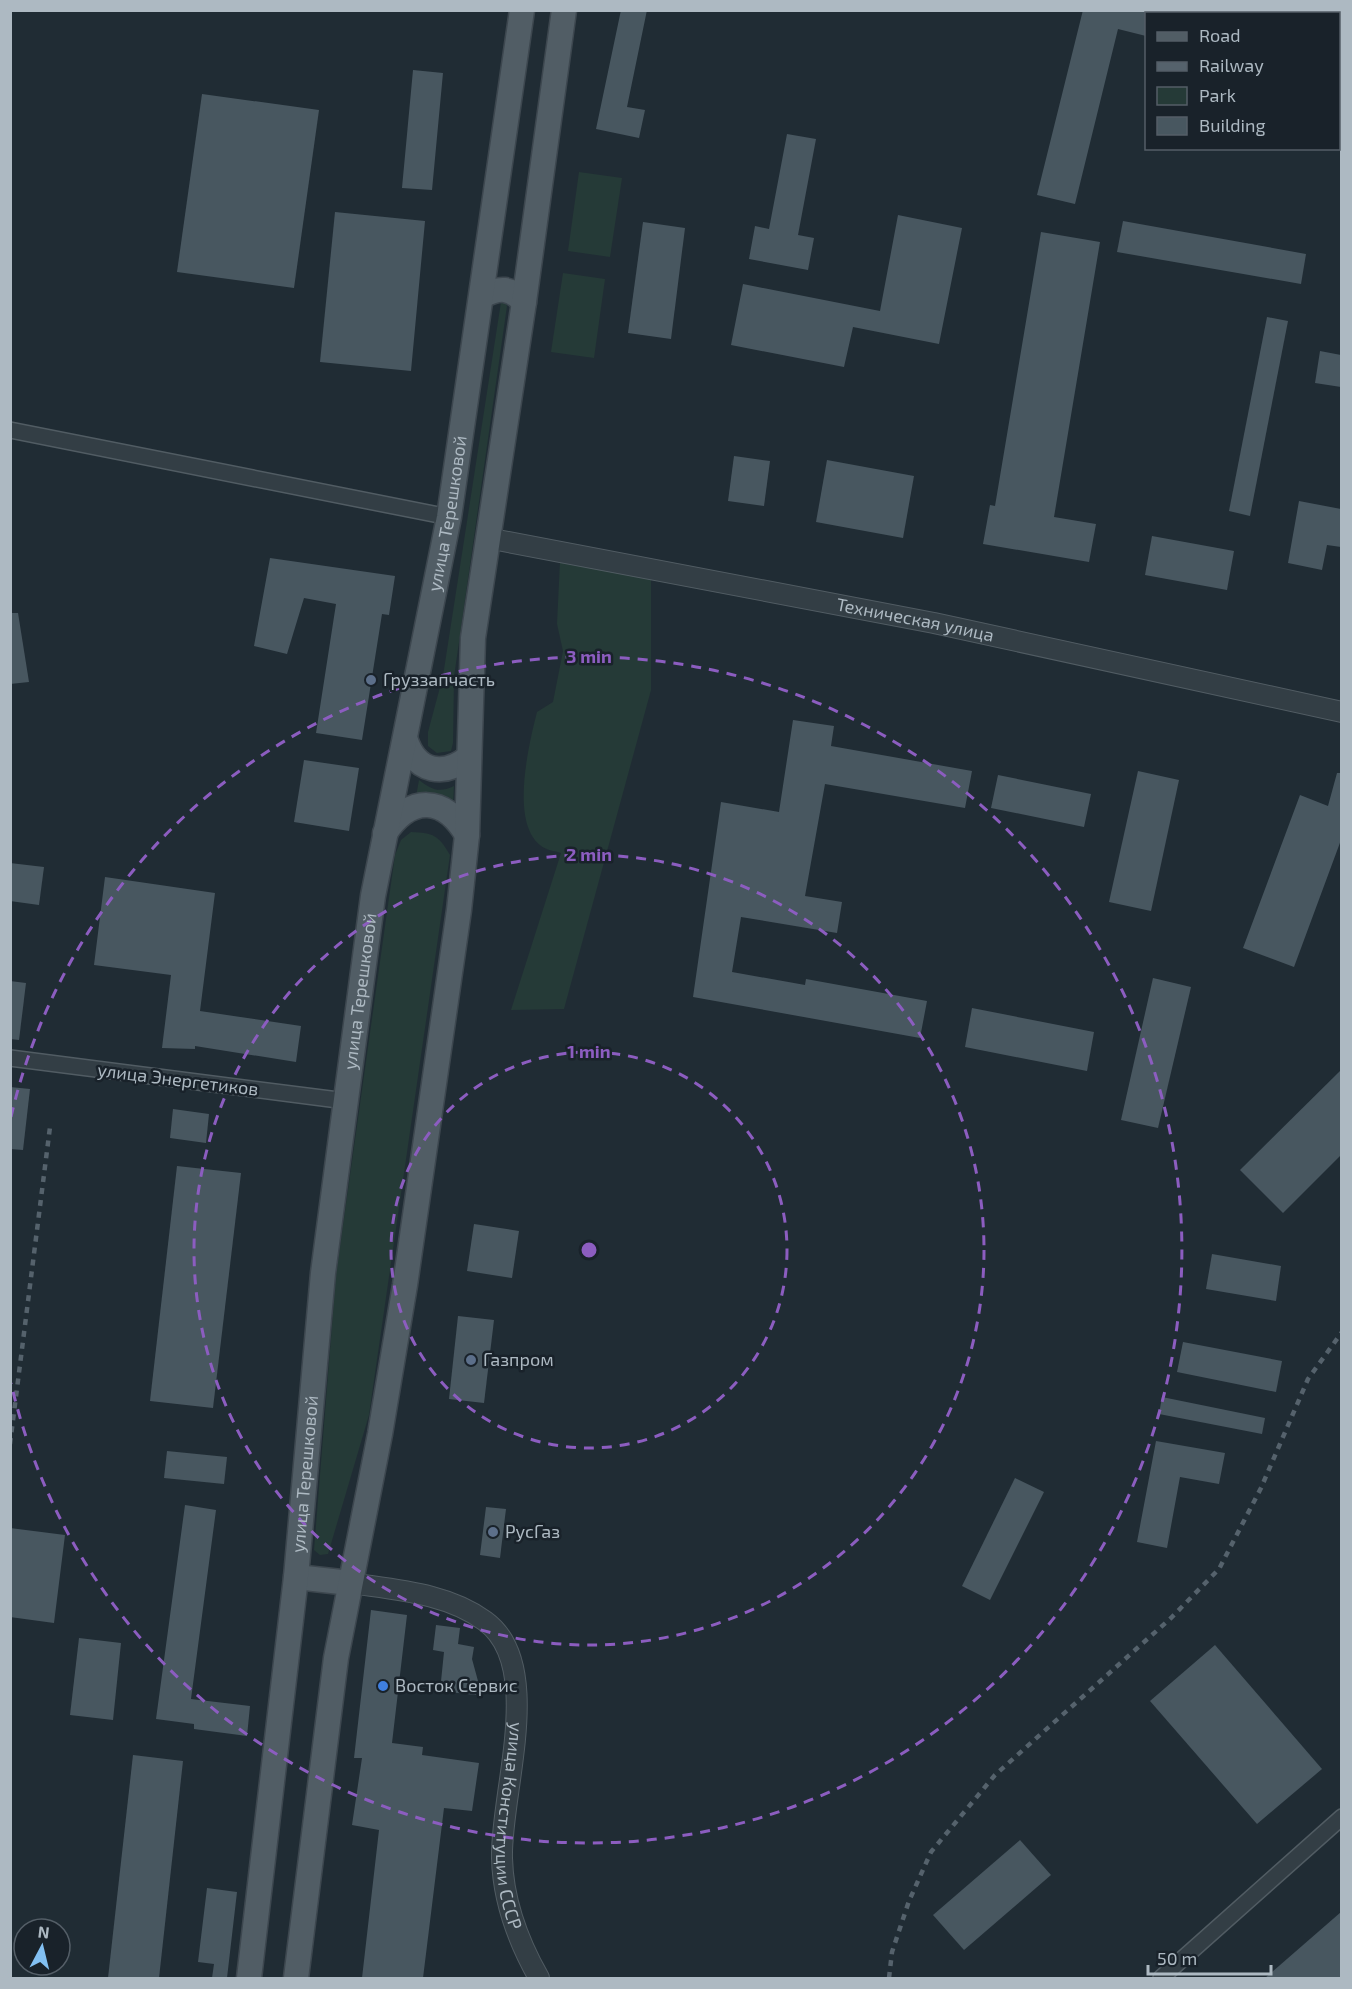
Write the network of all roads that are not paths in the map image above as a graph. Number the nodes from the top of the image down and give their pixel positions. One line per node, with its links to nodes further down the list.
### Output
1 (522, 10): 3 (main road, улица Терешковой)
2 (564, 10): 4 (main road)
3 (482, 296): 4 (main road); 6 (main road, улица Терешковой)
4 (524, 302): 7 (main road)
5 (10, 430): 6 (street)
6 (449, 517): 9 (main road, улица Терешковой)
7 (487, 538): 8 (street, Техническая улица); 10 (main road)
8 (1341, 712)
9 (406, 741): 10 (main road); 11 (main road, улица Терешковой)
10 (469, 757): 12 (main road)
11 (385, 833): 12 (main road); 14 (main road, улица Терешковой)
12 (467, 835): 16 (main road)
13 (10, 1058): 14 (street, улица Энергетиков)
14 (346, 1101): 15 (main road, улица Терешковой)
15 (296, 1577): 16 (main road, улица Конституции СССР); 18 (main road, улица Терешковой)
16 (350, 1583): 19 (main road); 20 (street, улица Конституции СССР)
17 (1341, 1817): 21 (street)
18 (249, 1978)
19 (296, 1978)
20 (539, 1978)
21 (1161, 1978)

